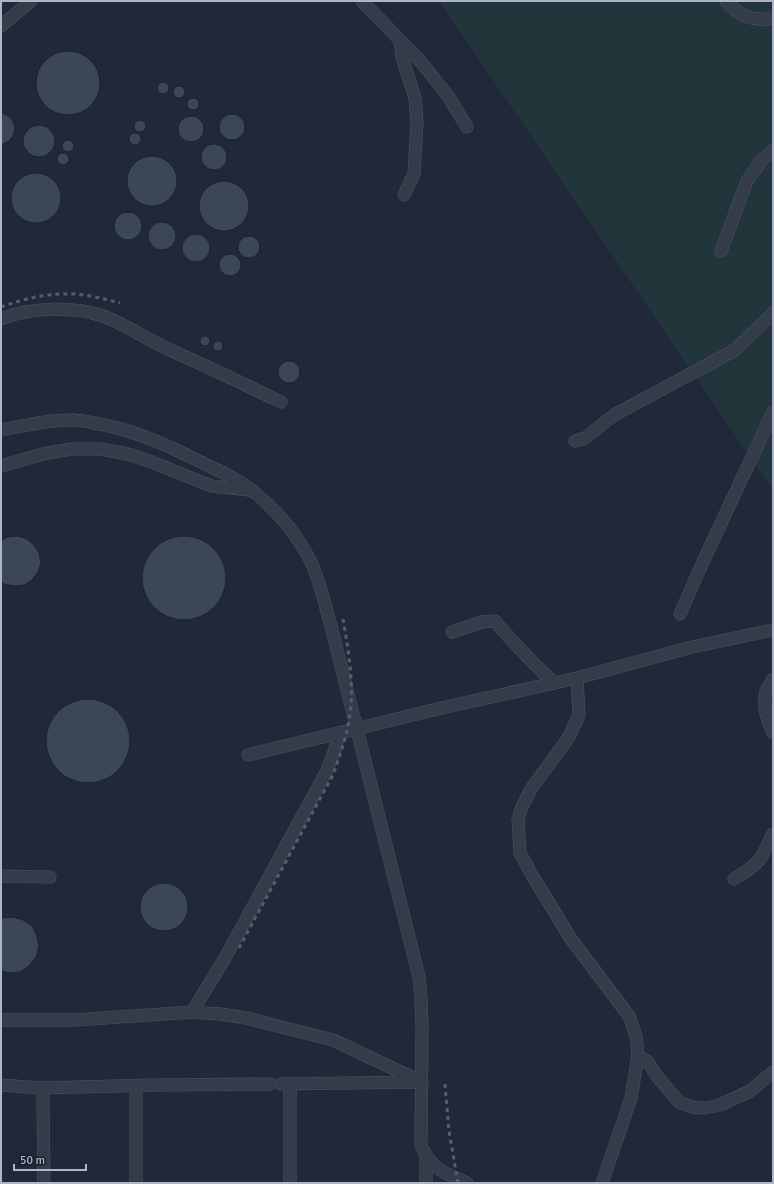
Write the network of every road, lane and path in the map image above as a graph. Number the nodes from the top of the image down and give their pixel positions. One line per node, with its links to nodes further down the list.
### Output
1 (31, 1): 5 (street)
2 (362, 1): 6 (street)
3 (726, 1): 4 (street)
4 (773, 18)
5 (1, 26)
6 (400, 40): 7 (street); 9 (street)
7 (467, 127)
8 (773, 150): 10 (street)
9 (404, 195)
10 (722, 250)
11 (773, 313): 16 (street)
12 (1, 319): 13 (street)
13 (281, 402)
14 (773, 412): 19 (street)
15 (1, 430): 18 (street)
16 (575, 440)
17 (1, 466): 18 (street)
18 (253, 491): 25 (street)
19 (680, 614)
20 (773, 630): 22 (street)
21 (452, 632): 24 (street)
22 (577, 678): 24 (street); 35 (street)
23 (773, 679): 27 (street)
24 (554, 683): 25 (street)
25 (357, 729): 26 (street); 37 (street)
26 (339, 733): 28 (street); 33 (street)
27 (773, 733)
28 (248, 755)
29 (773, 834): 32 (street)
30 (1, 876): 31 (street)
31 (50, 877)
32 (734, 879)
33 (192, 1012): 34 (street); 37 (street)
34 (1, 1020)
35 (638, 1056): 36 (street); 48 (street)
36 (773, 1072)
37 (422, 1082): 38 (street); 42 (street)
38 (280, 1084): 39 (street); 45 (street)
39 (136, 1085): 41 (street); 44 (street)
40 (1, 1086): 41 (street)
41 (40, 1088): 43 (street)
42 (426, 1157): 46 (street); 47 (street)
43 (44, 1183)
44 (136, 1183)
45 (290, 1183)
46 (426, 1183)
47 (467, 1183)
48 (602, 1183)

